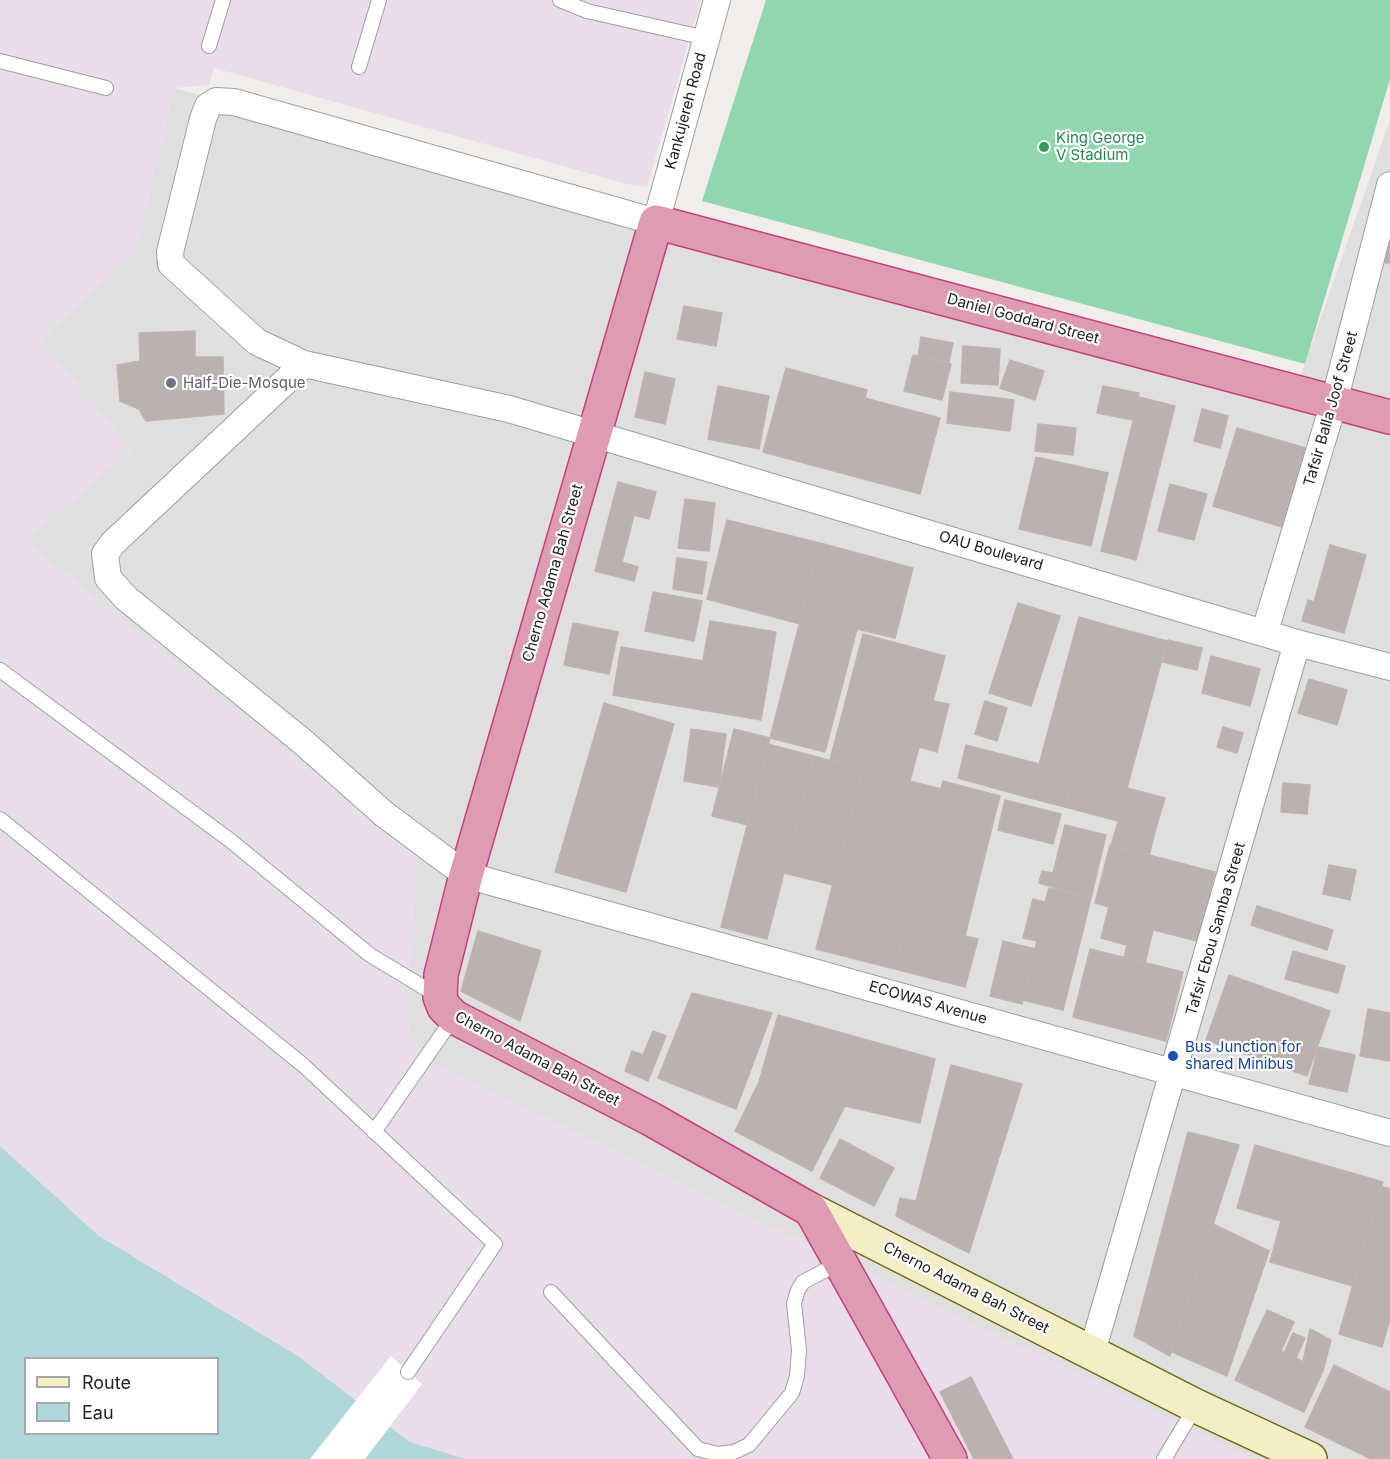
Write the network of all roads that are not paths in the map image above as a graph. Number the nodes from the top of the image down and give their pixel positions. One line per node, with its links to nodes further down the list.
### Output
1 (222, 0): 6 (lane)
2 (379, 0): 8 (lane)
3 (560, 0): 5 (lane)
4 (717, 0): 5 (street, Kankujereh Road)
5 (706, 38): 11 (street, Kankujereh Road)
6 (209, 46)
7 (0, 61): 9 (lane)
8 (359, 67)
9 (106, 88)
10 (1390, 184): 13 (street, Tafsir Balla Joof Street)
11 (656, 222): 12 (street, OAU Boulevard); 13 (highway, Daniel Goddard Street); 15 (highway, Cherno Adama Bah Street)
12 (304, 364): 15 (street, OAU Boulevard); 21 (street)
13 (1335, 402): 14 (highway, Daniel Goddard Street); 16 (street, Tafsir Balla Joof Street)
14 (1390, 417)
15 (593, 435): 16 (street, OAU Boulevard); 21 (highway, Cherno Adama Bah Street)
16 (1265, 632): 17 (street, OAU Boulevard)
17 (1297, 643): 18 (street, OAU Boulevard); 23 (street, Tafsir Ebou Samba Street)
18 (1390, 667)
19 (0, 670): 22 (lane)
20 (0, 819): 24 (lane)
21 (466, 875): 22 (highway, Cherno Adama Bah Street); 23 (street, ECOWAS Avenue)
22 (447, 1007): 24 (lane); 26 (highway, Cherno Adama Bah Street)
23 (1174, 1074): 25 (street, ECOWAS Avenue); 29 (street, Tafsir Ebou Samba Street)
24 (374, 1132): 30 (lane)
25 (1390, 1133)
26 (811, 1210): 27 (highway); 29 (street, Cherno Adama Bah Street)
27 (841, 1262): 28 (lane); 32 (highway)
28 (551, 1292)
29 (1092, 1352): 31 (street, Cherno Adama Bah Street)
30 (408, 1372)
31 (1196, 1406): 33 (lane); 34 (street, Cherno Adama Bah Street)
32 (950, 1459)
33 (1164, 1459)
34 (1310, 1459)

